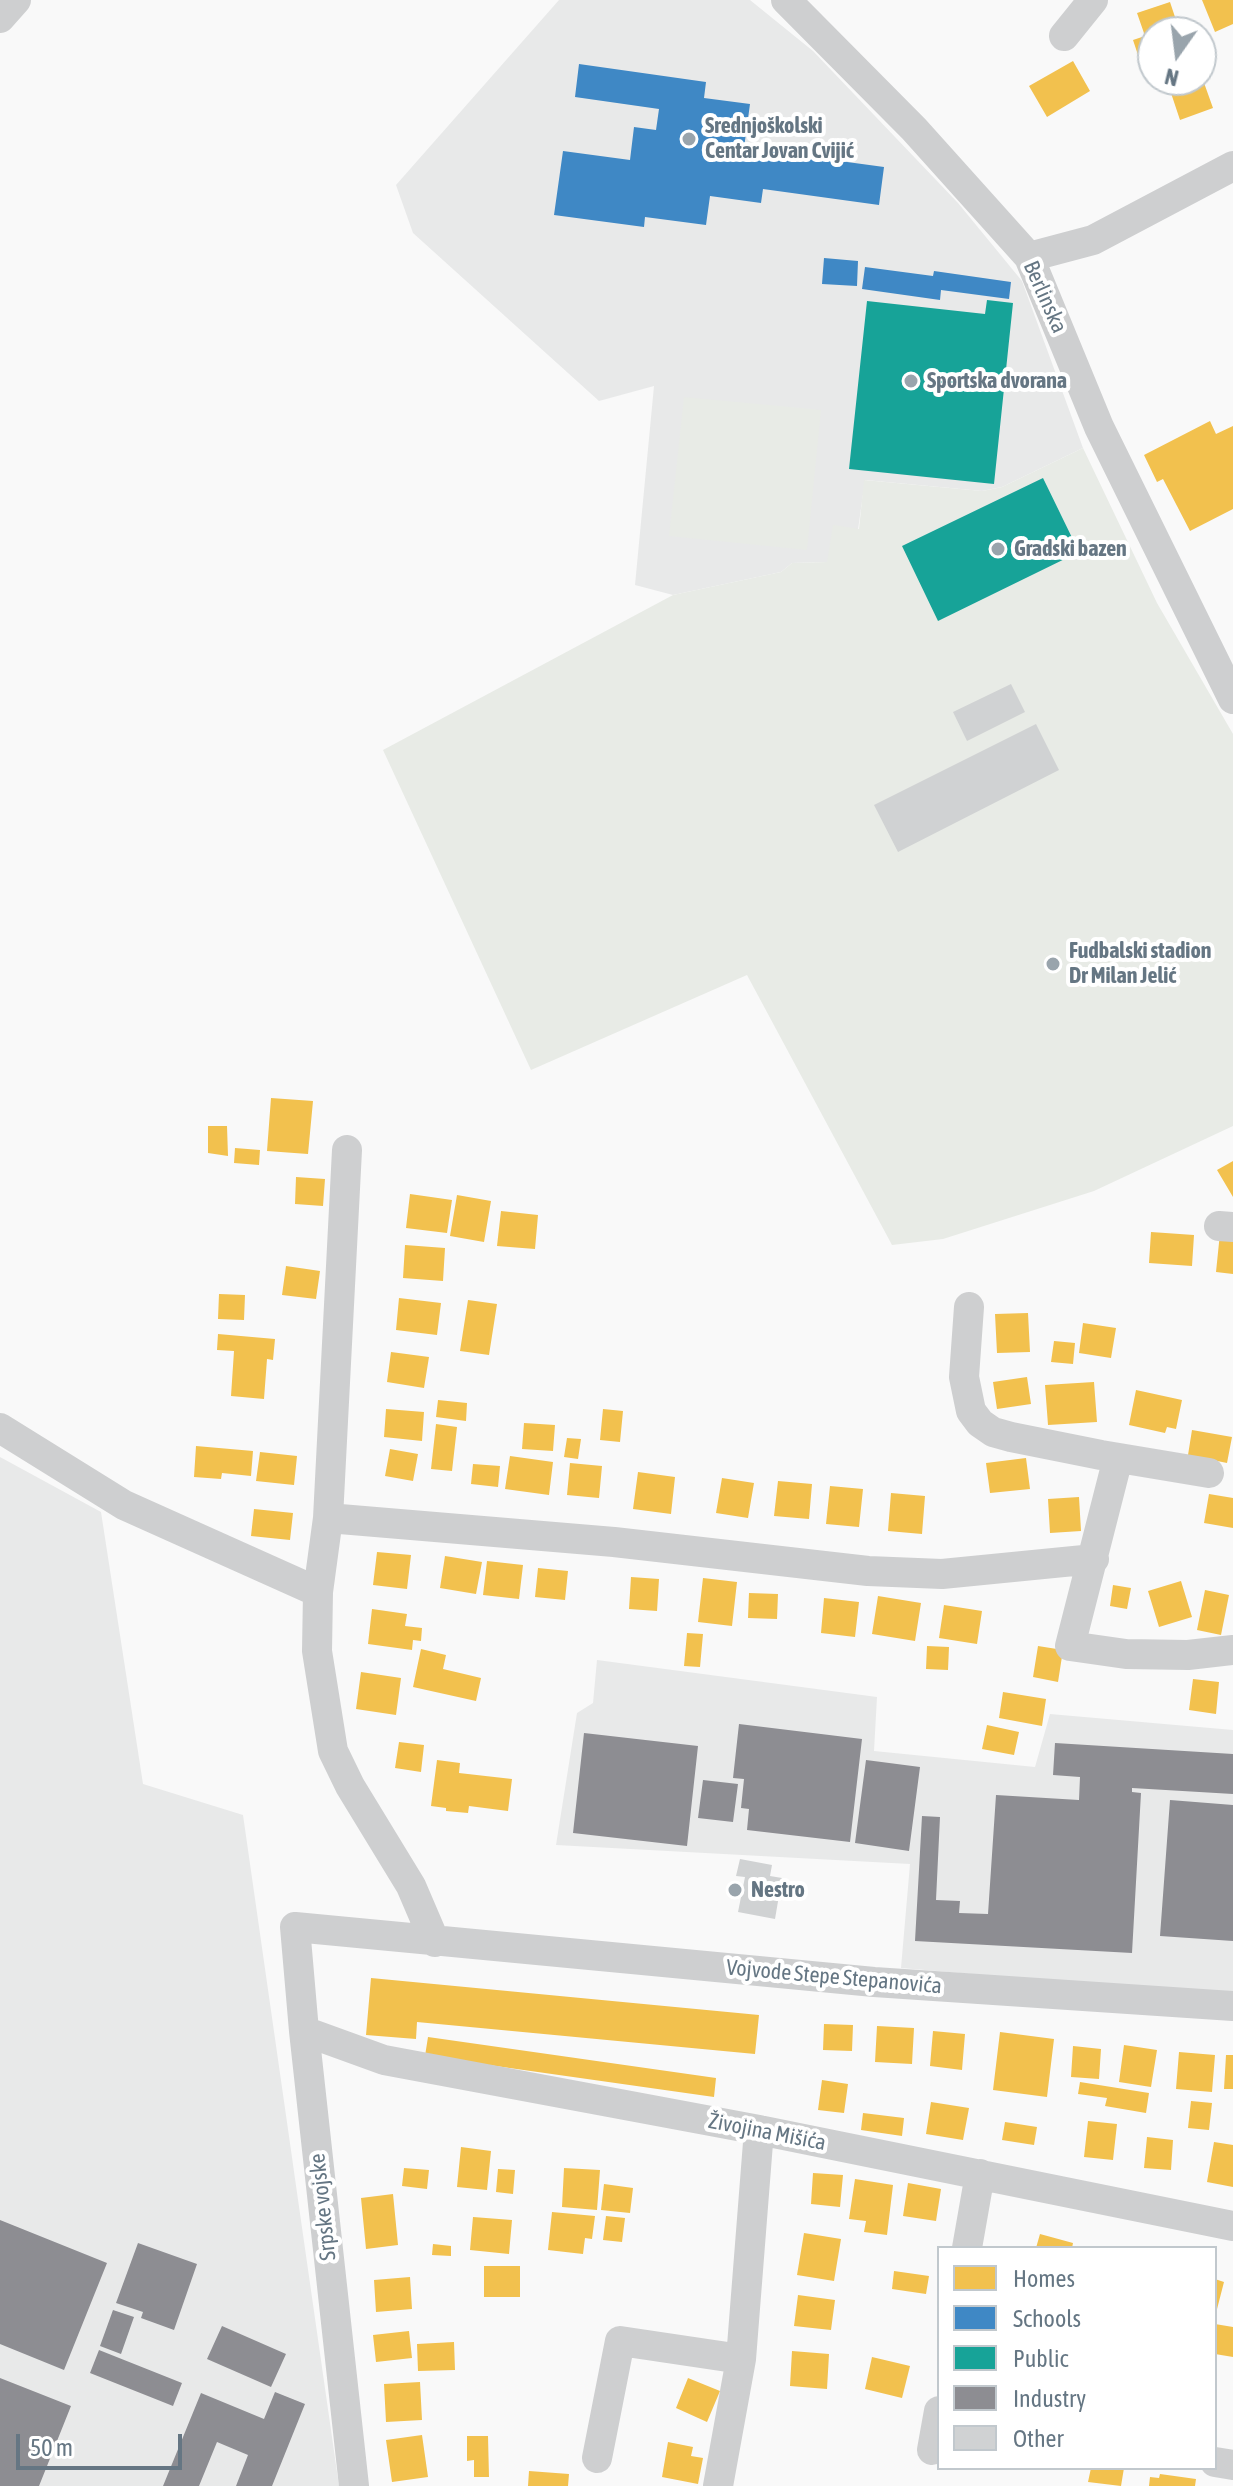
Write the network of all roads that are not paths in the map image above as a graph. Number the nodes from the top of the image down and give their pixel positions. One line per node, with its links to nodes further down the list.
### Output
1 (16, 0): 4 (street)
2 (786, 0): 7 (street, Berlinska)
3 (1093, 0): 5 (street)
4 (0, 18)
5 (1064, 36)
6 (1233, 166): 7 (street)
7 (1029, 257): 8 (street, Berlinska)
8 (1221, 647): 9 (street, Berlinska)
9 (1233, 699)
10 (347, 1150): 15 (street)
11 (969, 1307): 13 (street)
12 (0, 1428): 17 (street)
13 (1118, 1458): 14 (street); 16 (street)
14 (1209, 1473)
15 (328, 1518): 16 (street); 17 (street)
16 (1094, 1559): 18 (street)
17 (318, 1592): 20 (street)
18 (1233, 1650)
19 (295, 1927): 20 (street, Vojvode Stepe Stepanovića); 22 (street, Srpske vojske)
20 (435, 1942): 21 (street, Vojvode Stepe Stepanovića)
21 (1233, 2006)
22 (304, 2031): 23 (street, Živojina Mišića); 31 (street, Srpske vojske)
23 (759, 2130): 24 (street, Živojina Mišića); 27 (street)
24 (980, 2174): 25 (street, Živojina Mišića); 26 (street)
25 (1233, 2226)
26 (967, 2246)
27 (741, 2359): 30 (street); 32 (street)
28 (937, 2422): 29 (street)
29 (932, 2450)
30 (597, 2458)
31 (354, 2486)
32 (718, 2486)

